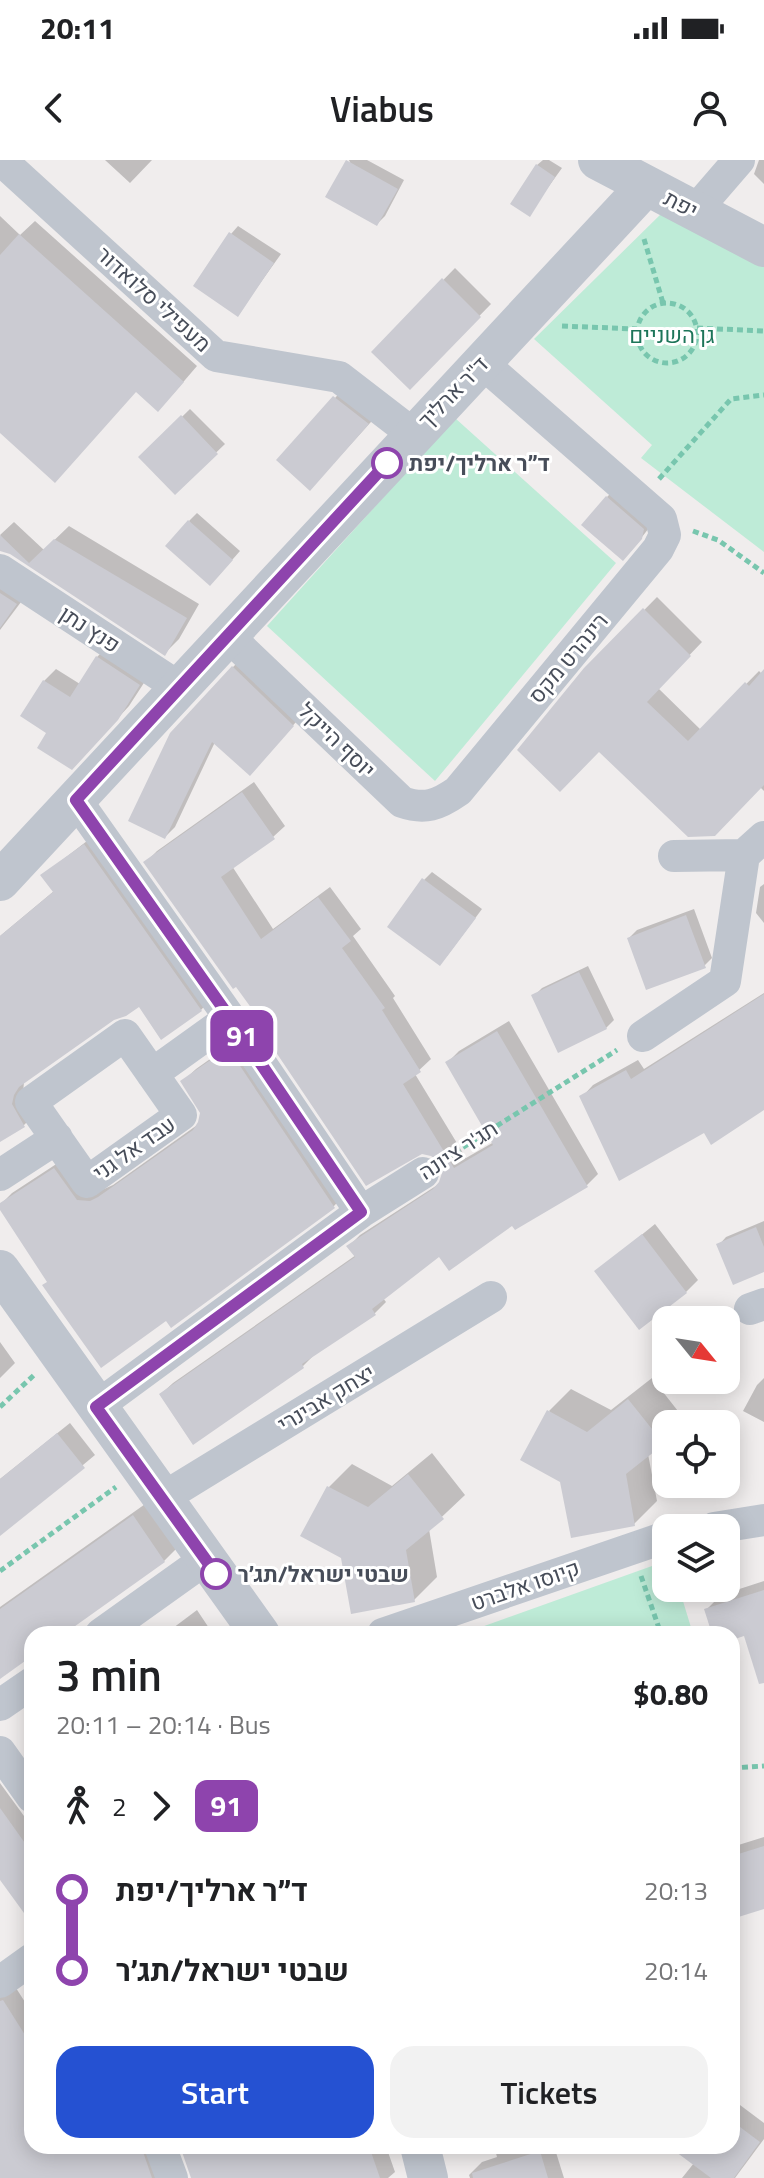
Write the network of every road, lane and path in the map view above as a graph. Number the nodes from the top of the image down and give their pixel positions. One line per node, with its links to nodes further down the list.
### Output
1 (1, 160): 14 (street, מעפילי סלואדור)
2 (598, 160): 4 (street, יפת)
3 (739, 160): 5 (street)
4 (639, 193): 5 (street, יפת); 7 (path); 8 (street, ד"ר ארליך)
5 (695, 211): 6 (street, יפת)
6 (764, 247)
7 (663, 303): 9 (path); 10 (path)
8 (517, 324): 10 (path); 12 (street, ד"ר ארליך)
9 (697, 328): 10 (path); 11 (path)
10 (637, 329)
11 (764, 331)
12 (481, 362): 14 (street, ד"ר ארליך); 15 (street)
13 (764, 395): 15 (path)
14 (413, 434): 18 (street, ד"ר ארליך)
15 (650, 510): 17 (path); 20 (street, רינהרט מקס)
16 (0, 570): 19 (street, פנץ נתן)
17 (764, 573)
18 (228, 636): 19 (street, ד"ר ארליך); 20 (street, יוסף הייקל)
19 (180, 688): 21 (street, ד"ר ארליך)
20 (458, 791)
21 (76, 800): 24 (street, ד"ר ארליך); 25 (street)
22 (754, 846): 23 (street); 26 (street)
23 (674, 856)
24 (0, 881)
25 (230, 1018): 27 (street); 31 (street)
26 (643, 1036): 29 (path, תג'ר ציונה)
27 (152, 1074): 28 (street, עבד אל גני); 28 (street, עבד אל גני)
28 (57, 1138): 30 (street)
29 (423, 1173): 31 (street, תג'ר ציונה)
30 (0, 1175)
31 (361, 1212): 36 (street, תג'ר ציונה)
32 (0, 1270): 34 (street)
33 (491, 1297): 37 (street, יצחק אבינרי)
34 (58, 1352): 35 (path); 36 (street)
35 (0, 1407)
36 (96, 1407): 37 (street)
37 (151, 1484): 42 (street); 43 (path)
38 (764, 1520): 39 (street)
39 (740, 1524)
40 (652, 1542): 41 (street, קיוסו אלברט)
41 (632, 1548): 46 (street, קיוסו אלברט); 47 (path)
42 (206, 1559): 44 (street); 45 (street)
43 (0, 1571)
44 (112, 1626)
45 (254, 1626)
46 (406, 1626)
47 (658, 1626)
48 (24, 1688): 49 (street)
49 (0, 1705)
50 (0, 1752): 53 (street)
51 (764, 1766): 52 (path)
52 (740, 1768)
53 (24, 1786)
54 (24, 1965): 55 (street)
55 (0, 1982)
56 (163, 2154): 58 (street)
57 (422, 2154): 59 (street)
58 (172, 2178)
59 (428, 2178)

